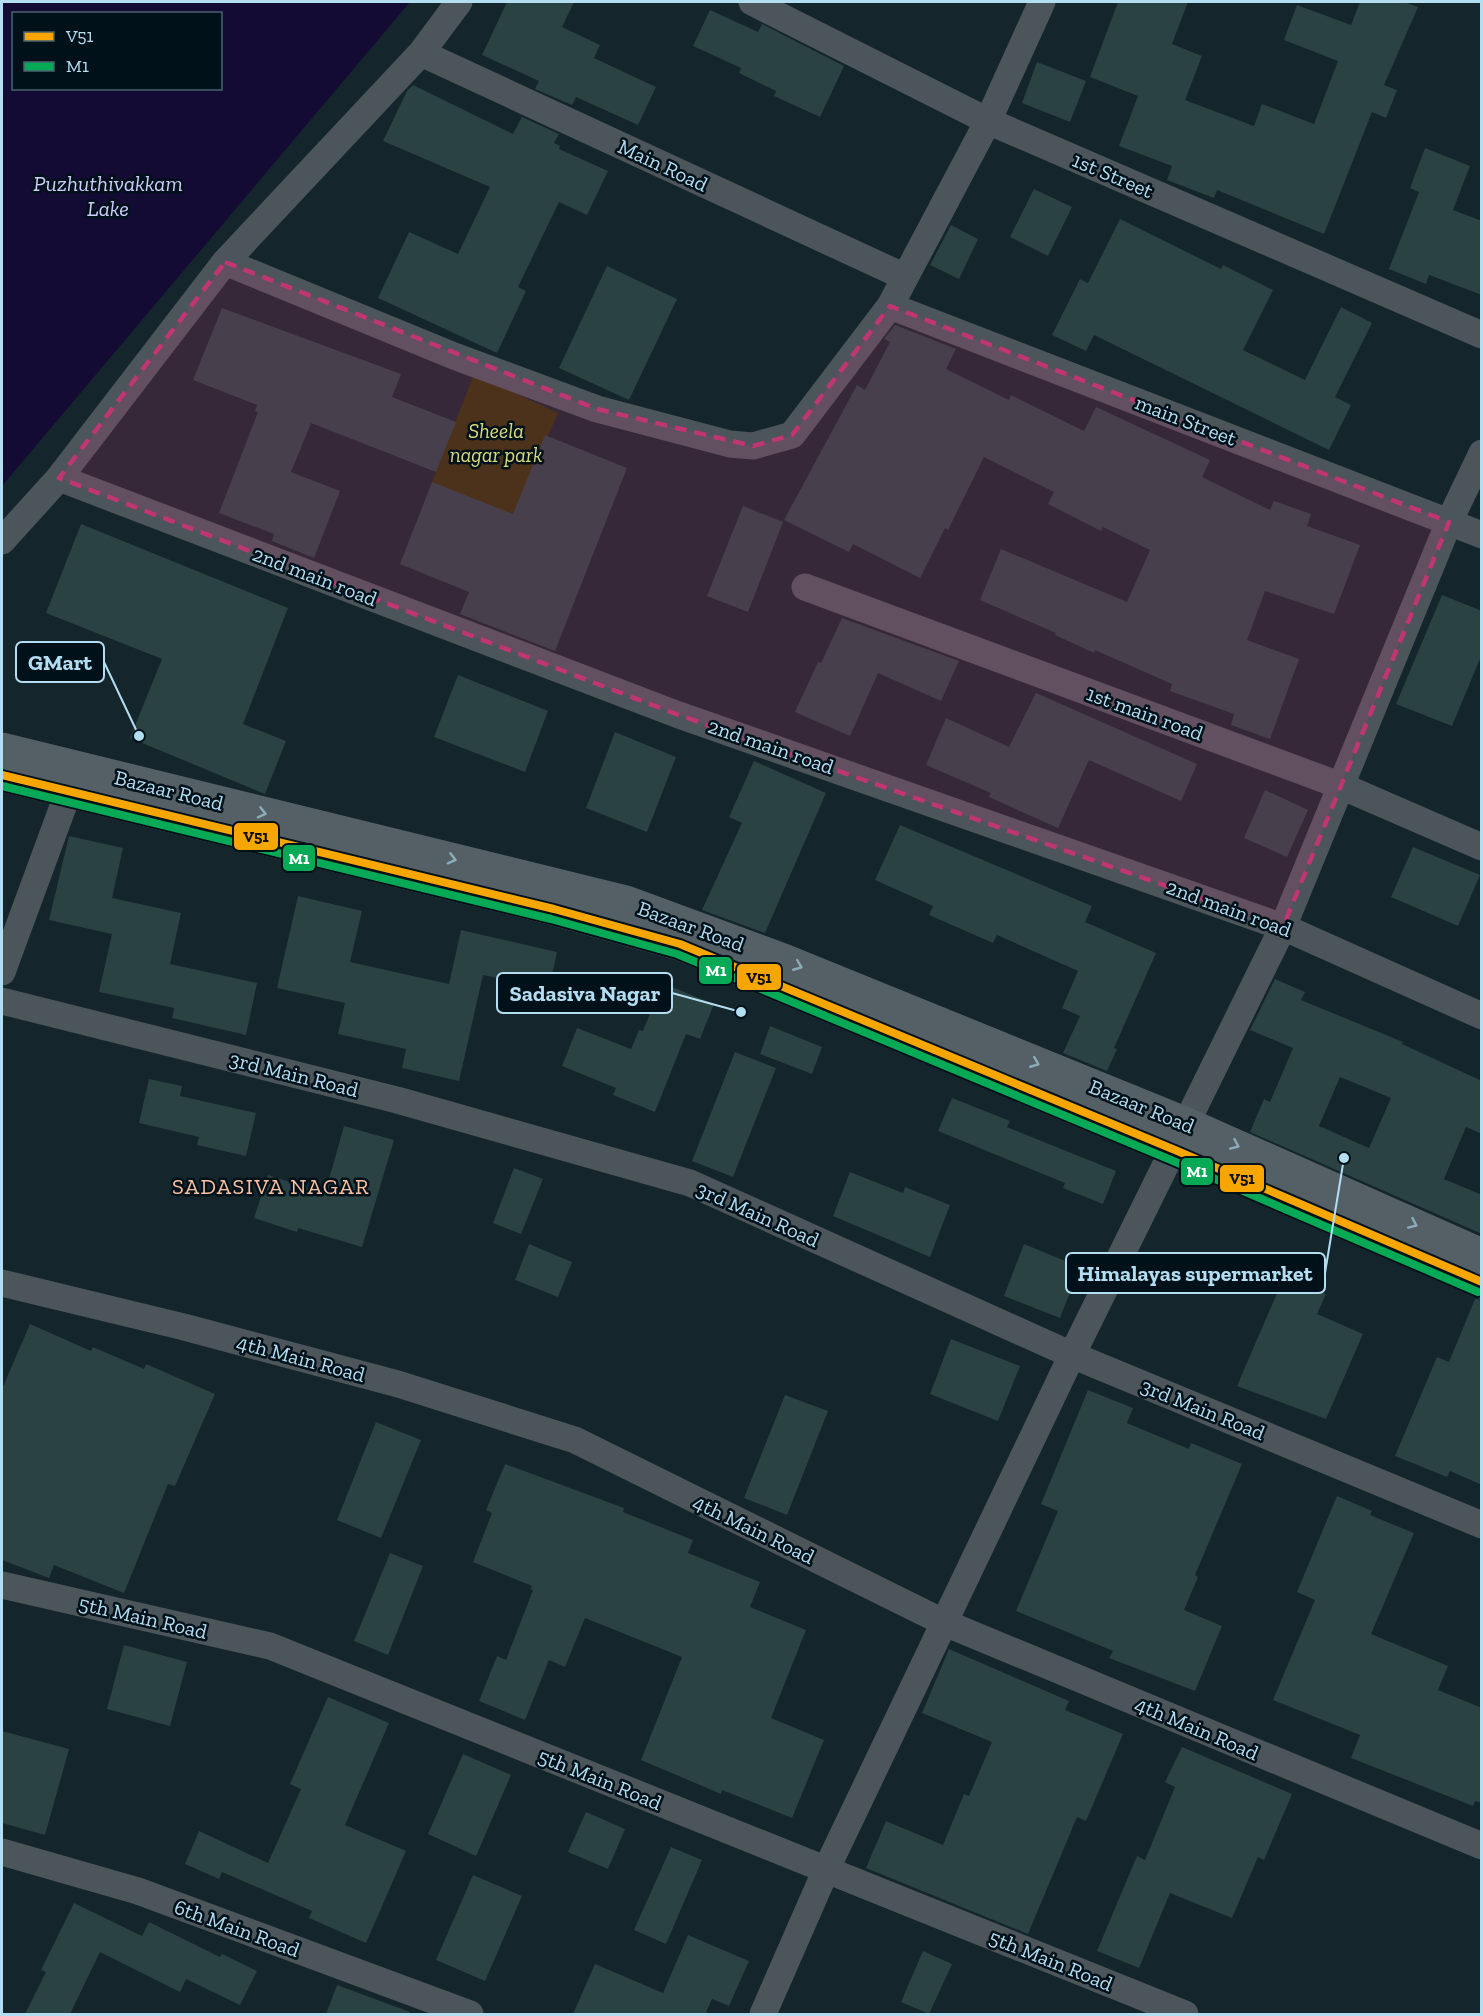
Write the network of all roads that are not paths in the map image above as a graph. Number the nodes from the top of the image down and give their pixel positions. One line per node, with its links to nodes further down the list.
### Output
1 (459, 2): 4 (street)
2 (752, 2): 5 (street, 1st Street)
3 (1042, 2): 5 (street)
4 (421, 53): 6 (street); 7 (street, Main Road)
5 (988, 121): 7 (street); 9 (street, 1st Street)
6 (225, 262): 8 (street); 11 (street)
7 (905, 277): 8 (street)
8 (890, 306): 12 (street, main Street)
9 (1482, 335)
10 (1482, 453): 12 (street)
11 (59, 478): 14 (street); 21 (street, 2nd main road)
12 (1449, 522): 13 (street, main Street); 19 (street)
13 (1482, 535)
14 (2, 541)
15 (805, 587): 19 (street, 1st main road)
16 (2, 749): 18 (main road, Bazaar Road)
17 (2, 775): 18 (main road, Bazaar Road)
18 (73, 780): 22 (street); 25 (main road, Bazaar Road)
19 (1339, 785): 20 (street, 1st main road); 21 (street)
20 (1482, 847)
21 (1283, 927): 24 (street, 2nd main road); 25 (street)
22 (2, 972)
23 (2, 1001): 29 (street, 3rd Main Road)
24 (1482, 1016)
25 (1181, 1137): 26 (main road, Bazaar Road, one-way to 26); 27 (main road, Bazaar Road); 29 (street)
26 (1482, 1255)
27 (1482, 1282)
28 (2, 1283): 32 (street, 4th Main Road)
29 (1072, 1355): 30 (street, 3rd Main Road); 32 (street)
30 (1482, 1525)
31 (2, 1585): 35 (street, 5th Main Road)
32 (945, 1623): 33 (street, 4th Main Road); 35 (street)
33 (1482, 1846)
34 (2, 1852): 36 (street, 6th Main Road)
35 (826, 1870): 37 (street); 38 (street, 5th Main Road)
36 (470, 2014)
37 (763, 2014)
38 (1185, 2014)

